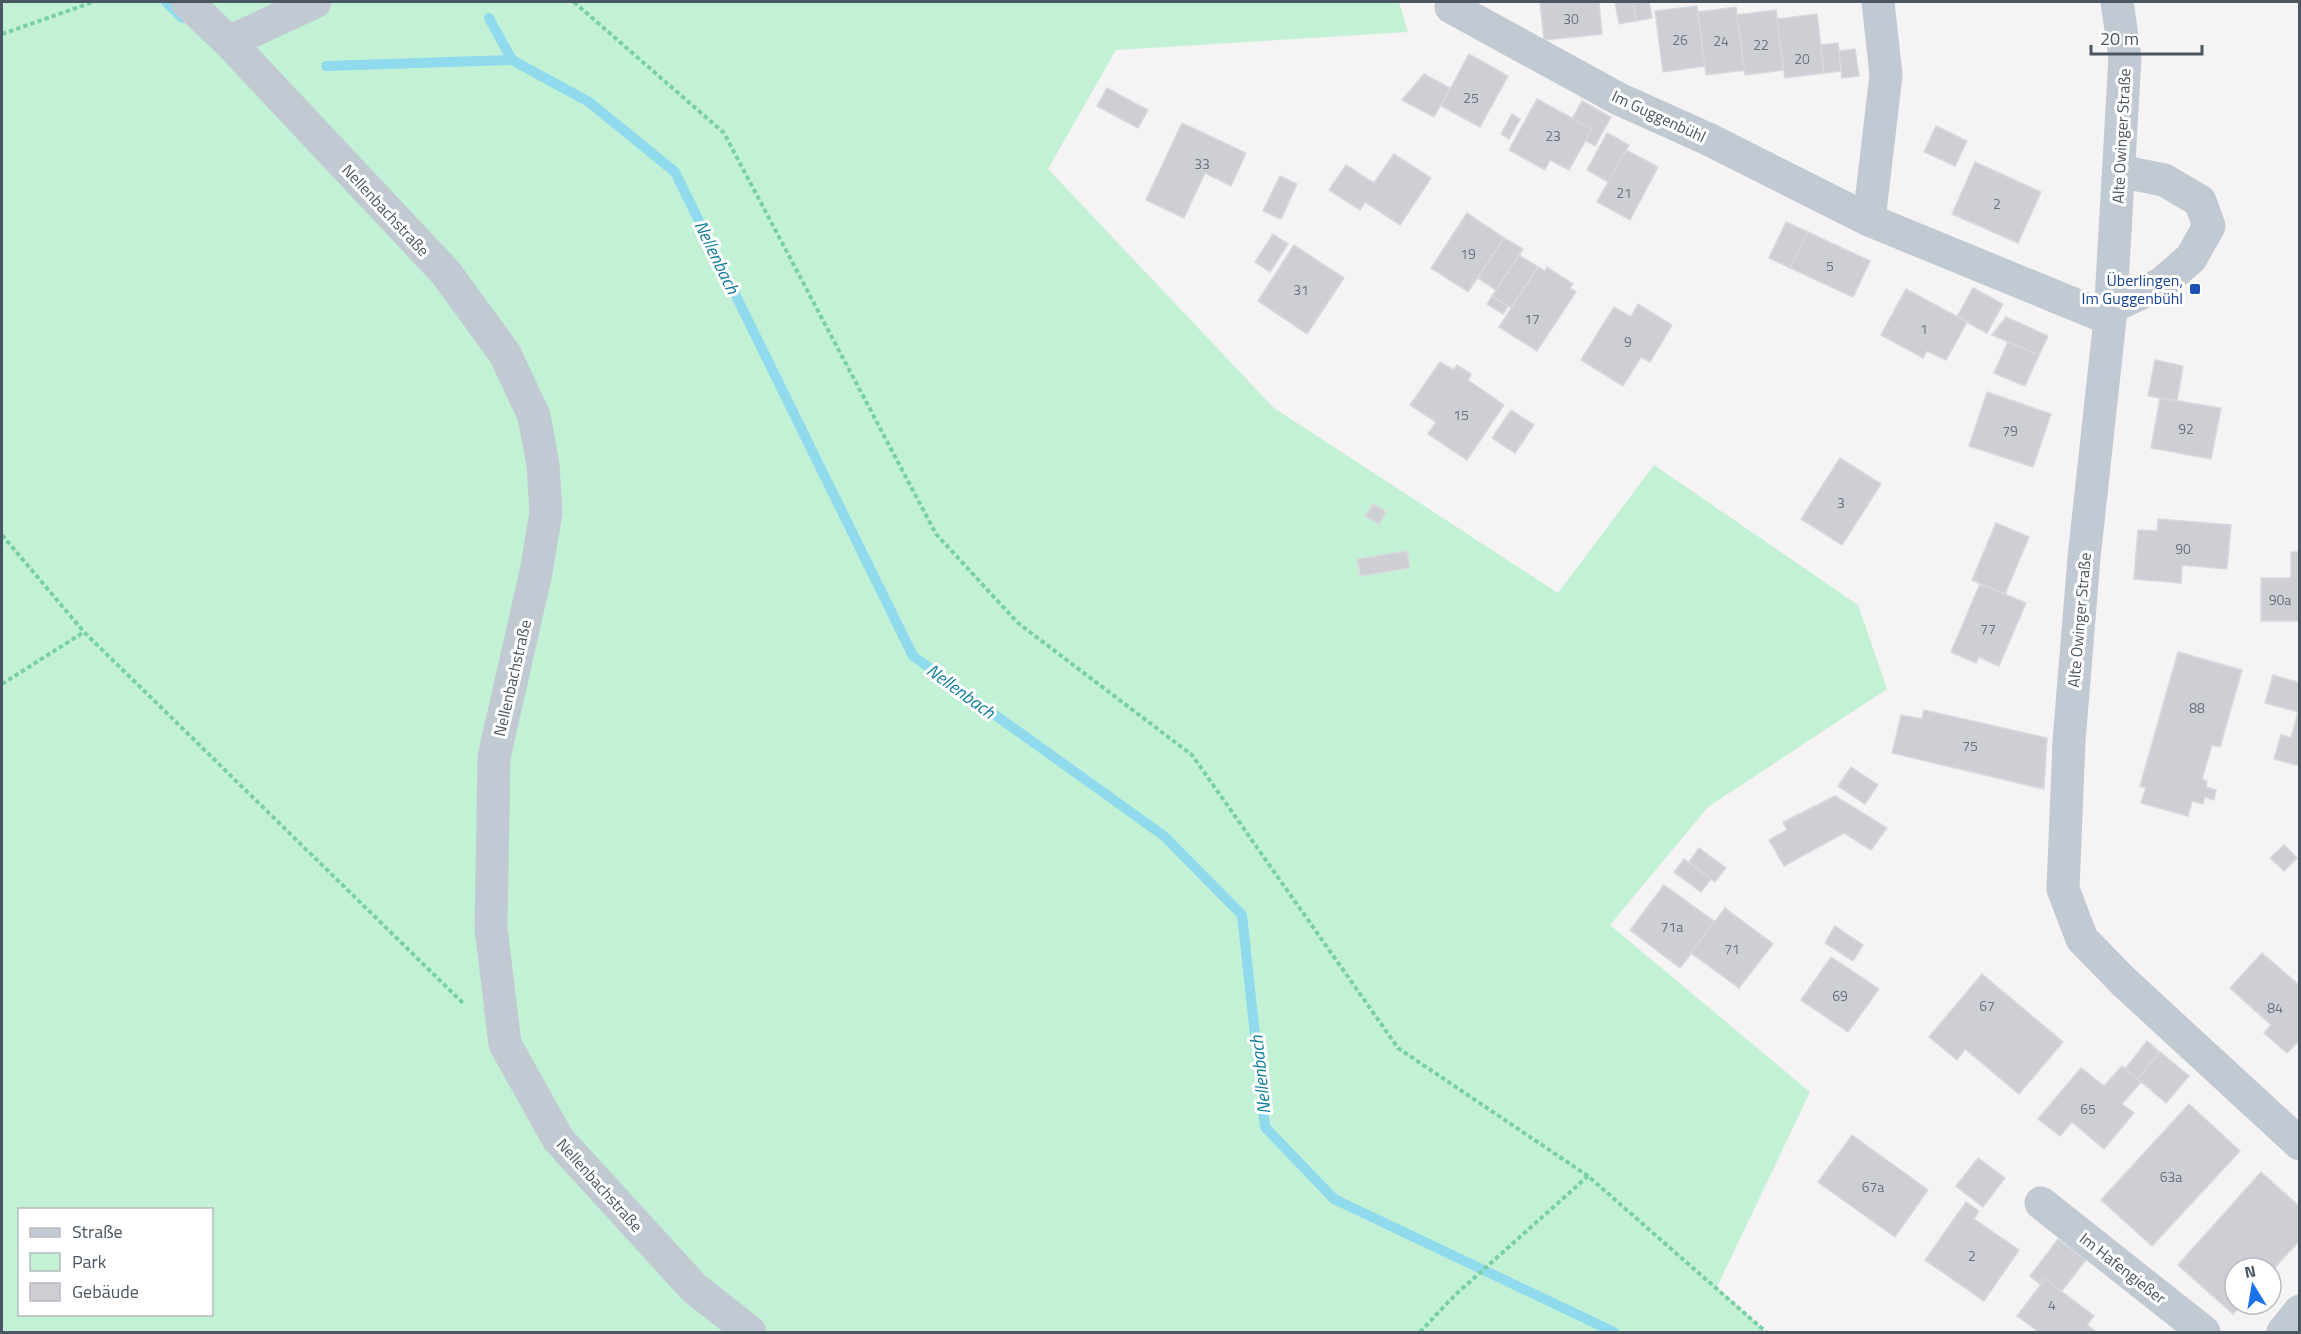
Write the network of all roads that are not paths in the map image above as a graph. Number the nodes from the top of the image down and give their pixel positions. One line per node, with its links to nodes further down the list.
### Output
1 (187, 2): 6 (street, Nellenbachstraße)
2 (315, 2): 6 (street)
3 (1878, 2): 8 (street)
4 (2117, 2): 7 (street, Alte Owinger Straße)
5 (1451, 7): 8 (street, Im Guggenbühl)
6 (229, 42): 13 (street, Nellenbachstraße)
7 (2119, 171): 9 (street, Alte Owinger Straße); 9 (street)
8 (1869, 220): 9 (street, Im Guggenbühl)
9 (2111, 313): 10 (street, Alte Owinger Straße)
10 (2300, 1144)
11 (2041, 1203): 14 (street, Im Hafengießer)
12 (2300, 1311): 15 (street)
13 (750, 1332)
14 (2204, 1332)
15 (2283, 1332)

